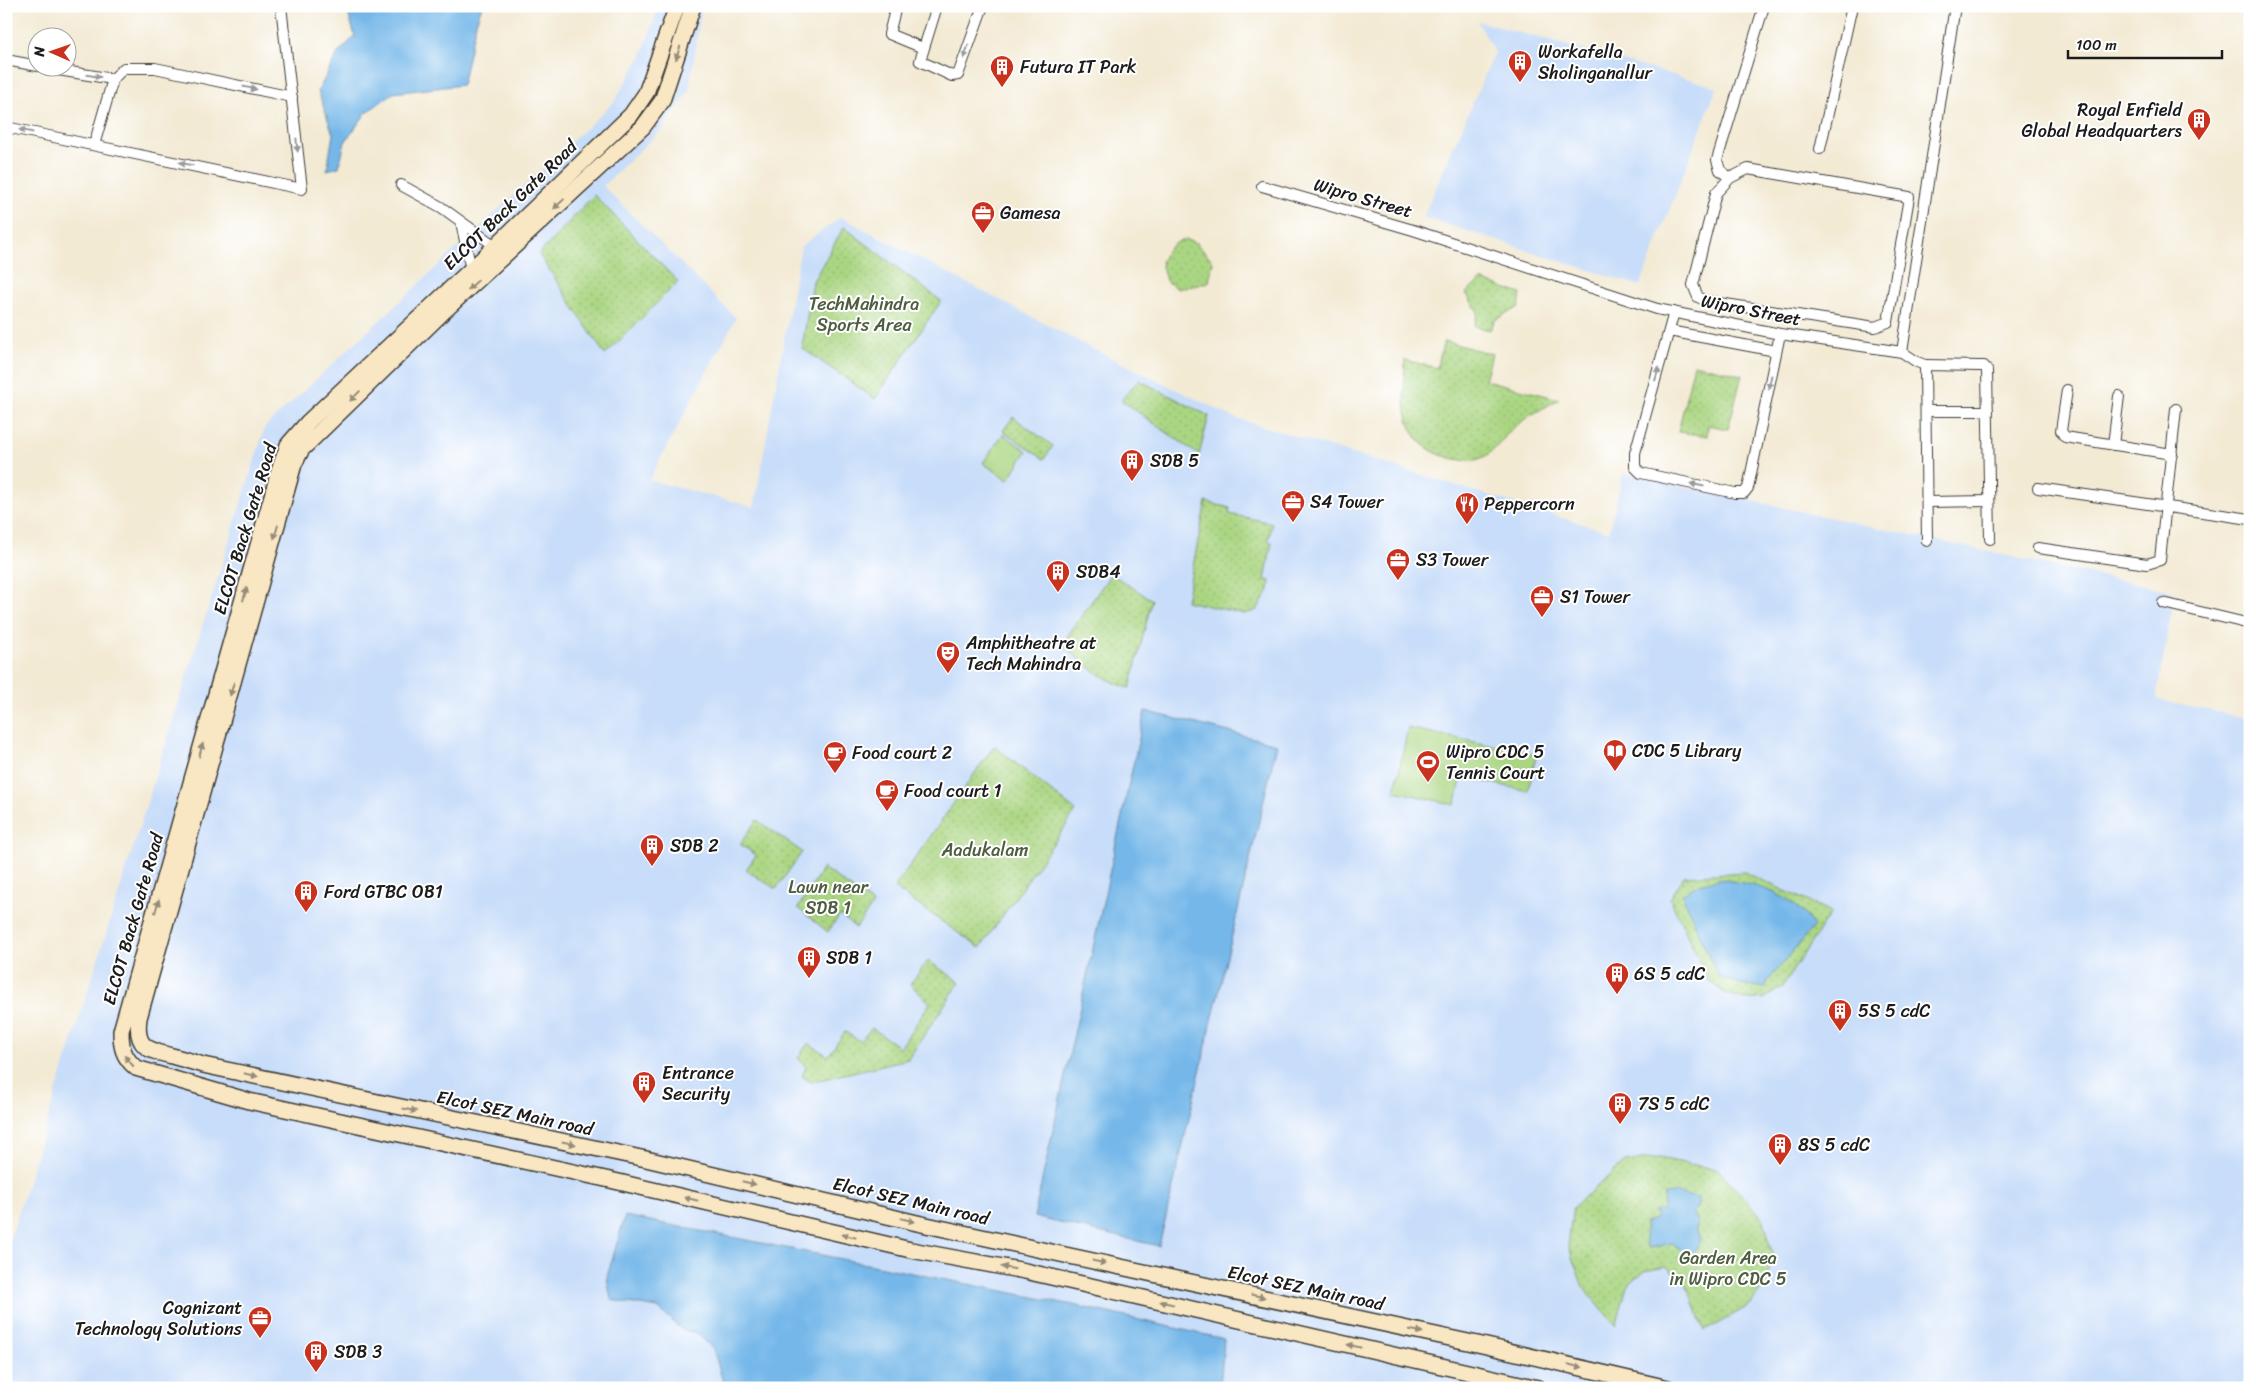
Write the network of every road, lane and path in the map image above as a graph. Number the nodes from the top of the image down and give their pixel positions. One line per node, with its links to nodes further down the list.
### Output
1 (281, 6): 15 (street)
2 (677, 6): 19 (street, ELCOT Back Gate Road)
3 (693, 6): 23 (street, ELCOT Back Gate Road, one-way to 23)
4 (896, 6): 10 (street)
5 (937, 6): 10 (street)
6 (983, 6): 10 (street, one-way to 10)
7 (1764, 6): 20 (street)
8 (1852, 6): 18 (street)
9 (1955, 6): 25 (street)
10 (924, 48)
11 (6, 60): 12 (street)
12 (28, 64)
13 (78, 73): 14 (street, one-way to 14)
14 (113, 79): 15 (street, one-way to 15); 17 (street)
15 (292, 97): 17 (street, one-way to 17)
16 (6, 127): 17 (street, one-way to 16)
17 (94, 145)
18 (1820, 149)
19 (569, 174): 23 (street); 27 (street, ELCOT Back Gate Road)
20 (1730, 178): 24 (street); 24 (street)
21 (401, 185): 26 (street)
22 (1262, 186): 29 (street, Wipro Street)
23 (578, 187): 43 (street, ELCOT Back Gate Road, one-way to 43)
24 (1910, 197): 25 (street)
25 (1925, 199): 33 (street)
26 (461, 222): 27 (street); 28 (street)
27 (495, 246): 28 (street, ELCOT Back Gate Road)
28 (471, 270): 43 (street, ELCOT Back Gate Road)
29 (1674, 312): 30 (street); 31 (street, Wipro Street)
30 (1669, 330): 32 (street); 32 (street, one-way to 30)
31 (1780, 334): 32 (street); 33 (street, Wipro Street)
32 (1776, 351)
33 (1902, 352): 34 (street)
34 (1926, 365): 38 (street); 39 (street)
35 (2067, 390): 40 (street)
36 (2119, 396): 40 (street)
37 (2176, 409): 41 (street)
38 (1926, 411): 39 (street); 45 (street)
39 (1988, 411): 44 (street)
40 (2113, 445): 41 (street)
41 (2172, 454): 46 (street)
42 (2038, 488): 46 (street)
43 (279, 494): 53 (street, ELCOT Back Gate Road, one-way to 53); 55 (street, ELCOT Back Gate Road, one-way to 43)
44 (1989, 501): 45 (street); 48 (street)
45 (1927, 502): 49 (street)
46 (2166, 505): 47 (street); 50 (street)
47 (2250, 520)
48 (1990, 539)
49 (1928, 541)
50 (2038, 548)
51 (2162, 603): 52 (street)
52 (2250, 624)
53 (178, 1058): 54 (street, ELCOT Back Gate Road); 55 (street)
54 (203, 1065): 56 (street, Elcot SEZ Main road, one-way to 56)
55 (174, 1078): 57 (street, one-way to 55)
56 (1218, 1288): 57 (street); 58 (street, Elcot SEZ Main road, one-way to 58)
57 (1214, 1314): 59 (street, one-way to 57)
58 (1666, 1387)
59 (1538, 1388)

